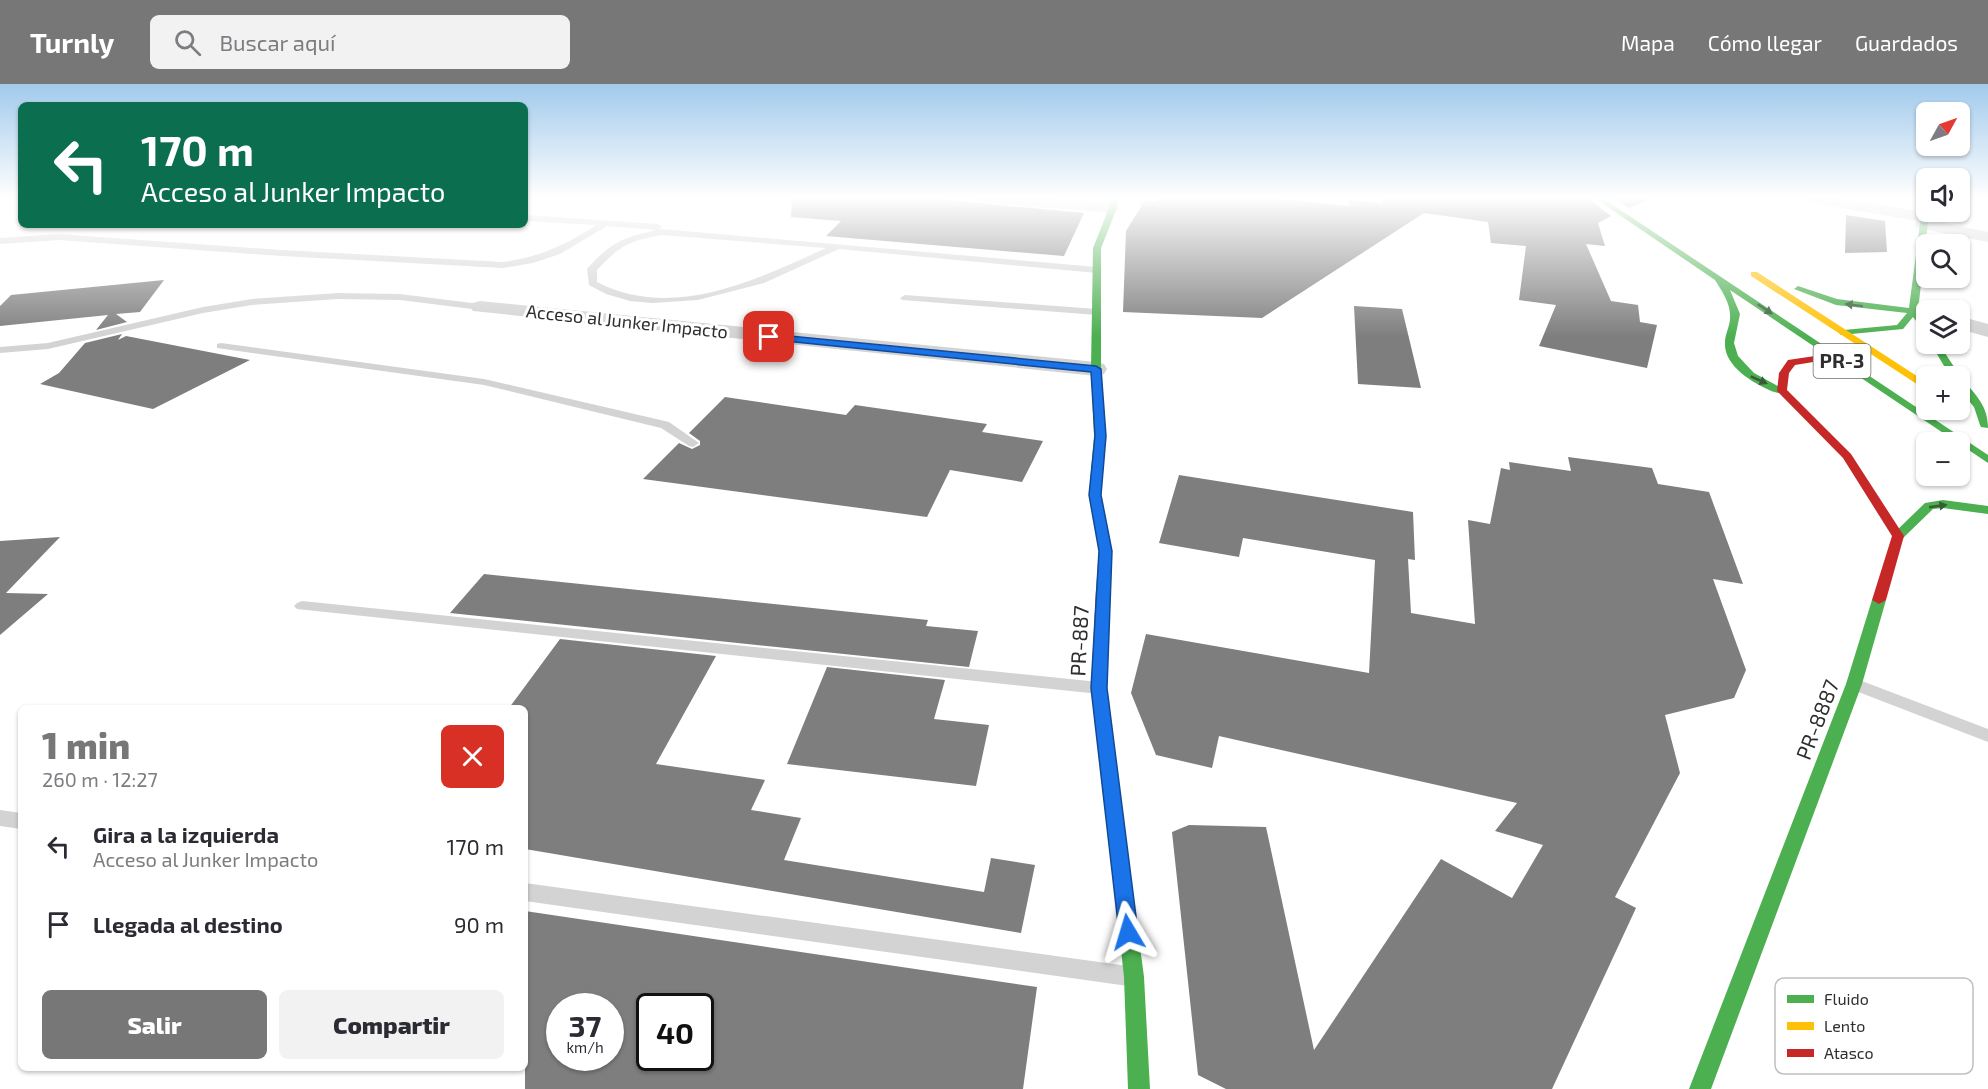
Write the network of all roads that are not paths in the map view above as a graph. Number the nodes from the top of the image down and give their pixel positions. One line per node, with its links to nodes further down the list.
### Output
1 (155, 244): 2 (lane)
2 (572, 244)
3 (619, 244): 9 (lane)
4 (800, 244): 9 (lane)
5 (867, 244): 10 (lane)
6 (1099, 244): 10 (main road, PR-887)
7 (1669, 244): 11 (main road, PR-3)
8 (1923, 244): 13 (main road)
9 (836, 247): 10 (lane)
10 (1097, 266): 15 (main road, PR-887)
11 (1717, 276): 23 (main road, PR-3, one-way to 23); 26 (main road, one-way to 26)
12 (905, 298): 15 (lane)
13 (1920, 300)
14 (480, 307): 22 (lane); 24 (street, Acceso al Junker Impacto)
15 (1097, 312): 24 (main road, PR-887)
16 (1916, 312): 20 (main road, PR-3, one-way to 20)
17 (1916, 314): 20 (main road)
18 (1970, 325): 19 (street)
19 (1988, 331)
20 (1844, 333): 25 (main road, PR-3)
21 (221, 346): 30 (lane)
22 (0, 350)
23 (1835, 356): 26 (main road); 31 (main road, PR-3)
24 (1096, 369): 36 (main road, PR-887)
25 (1916, 380)
26 (1782, 391): 33 (main road)
27 (1970, 395): 29 (main road)
28 (1970, 415): 29 (main road)
29 (1987, 426)
30 (693, 443)
31 (1988, 460)
32 (1988, 510): 33 (main road, one-way to 32)
33 (1898, 536): 35 (main road, PR-8887 / PR-8887)
34 (302, 606): 36 (lane)
35 (1854, 684): 37 (lane); 43 (main road, PR-8887 / PR-8887)
36 (1099, 688): 41 (main road, PR-887)
37 (1988, 736)
38 (0, 818): 39 (lane)
39 (18, 821)
40 (528, 892): 41 (lane)
41 (1134, 977): 42 (main road, PR-887)
42 (1139, 1089)
43 (1700, 1089)

